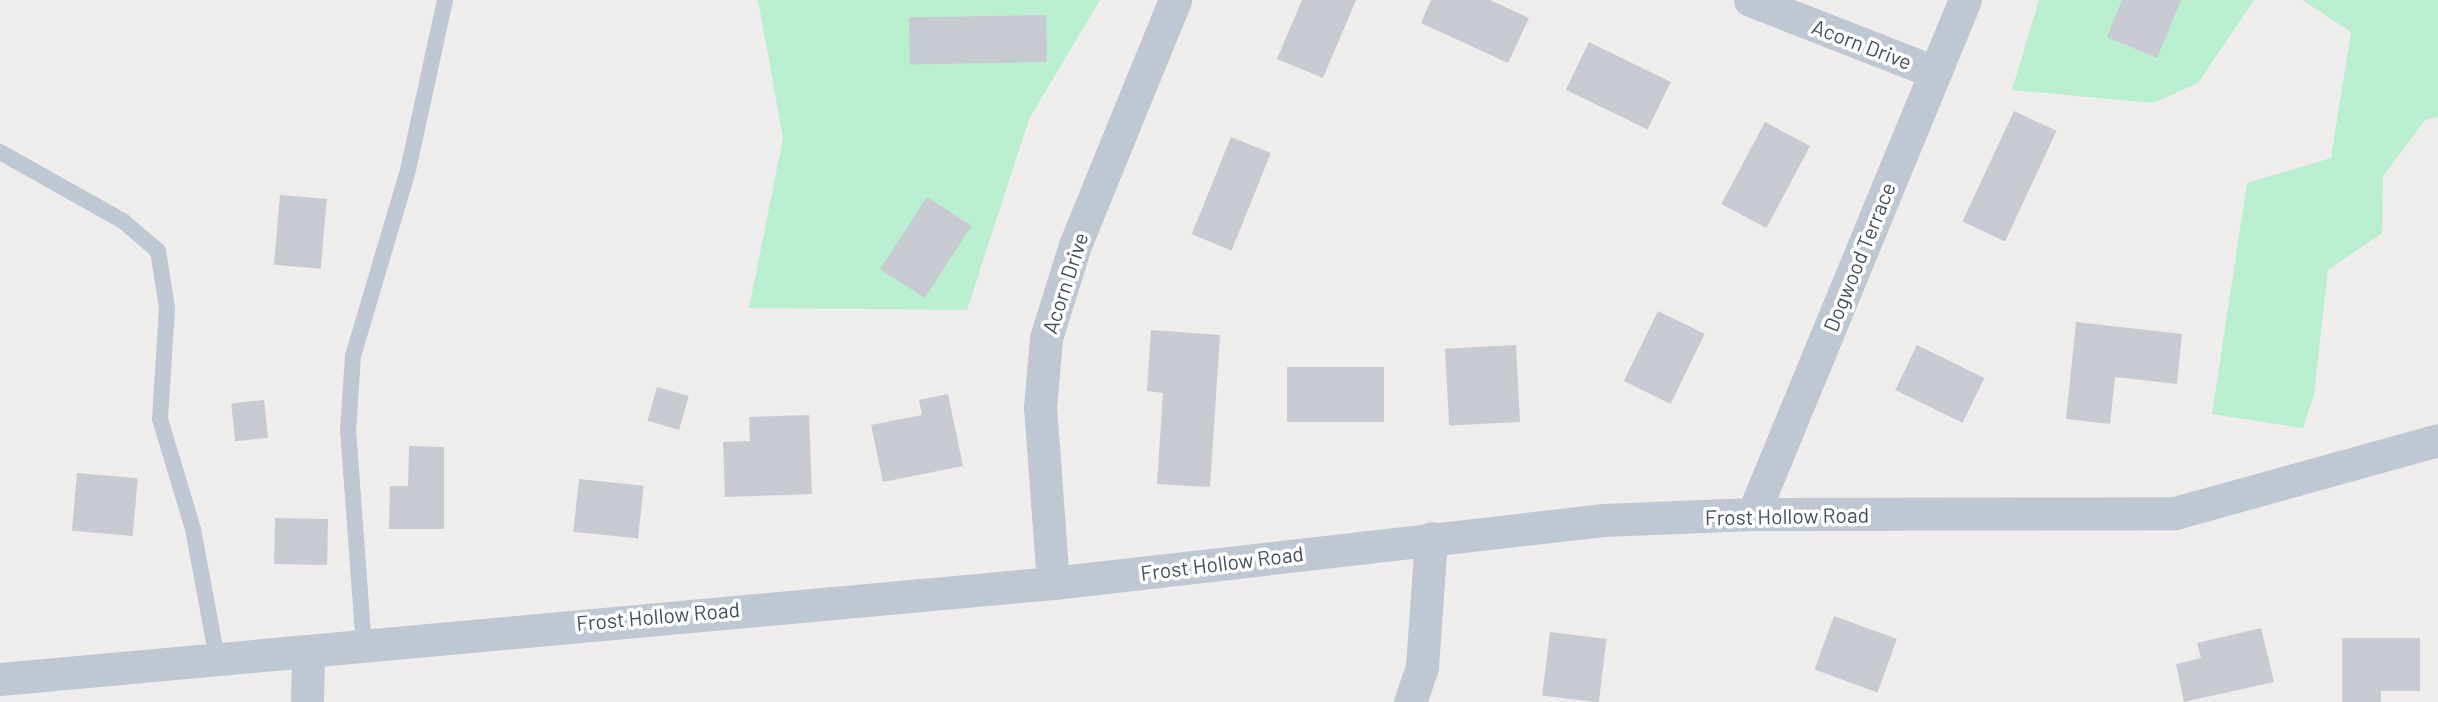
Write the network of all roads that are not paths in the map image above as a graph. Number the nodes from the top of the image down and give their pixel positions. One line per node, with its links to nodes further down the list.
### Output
1 (445, 0): 11 (lane)
2 (1175, 0): 10 (street, Acorn Drive)
3 (1750, 0): 5 (street, Acorn Drive)
4 (1965, 0): 5 (street, Dogwood Terrace)
5 (1935, 72): 8 (street, Dogwood Terrace)
6 (0, 152): 13 (lane)
7 (2438, 440): 8 (street, Frost Hollow Road)
8 (1753, 514): 9 (street, Frost Hollow Road)
9 (1431, 538): 10 (street, Frost Hollow Road); 16 (street)
10 (1053, 583): 11 (street, Frost Hollow Road)
11 (364, 647): 12 (street, Frost Hollow Road)
12 (308, 654): 13 (street, Frost Hollow Road); 15 (street)
13 (217, 659): 14 (street, Frost Hollow Road)
14 (0, 679)
15 (307, 702)
16 (1410, 702)

